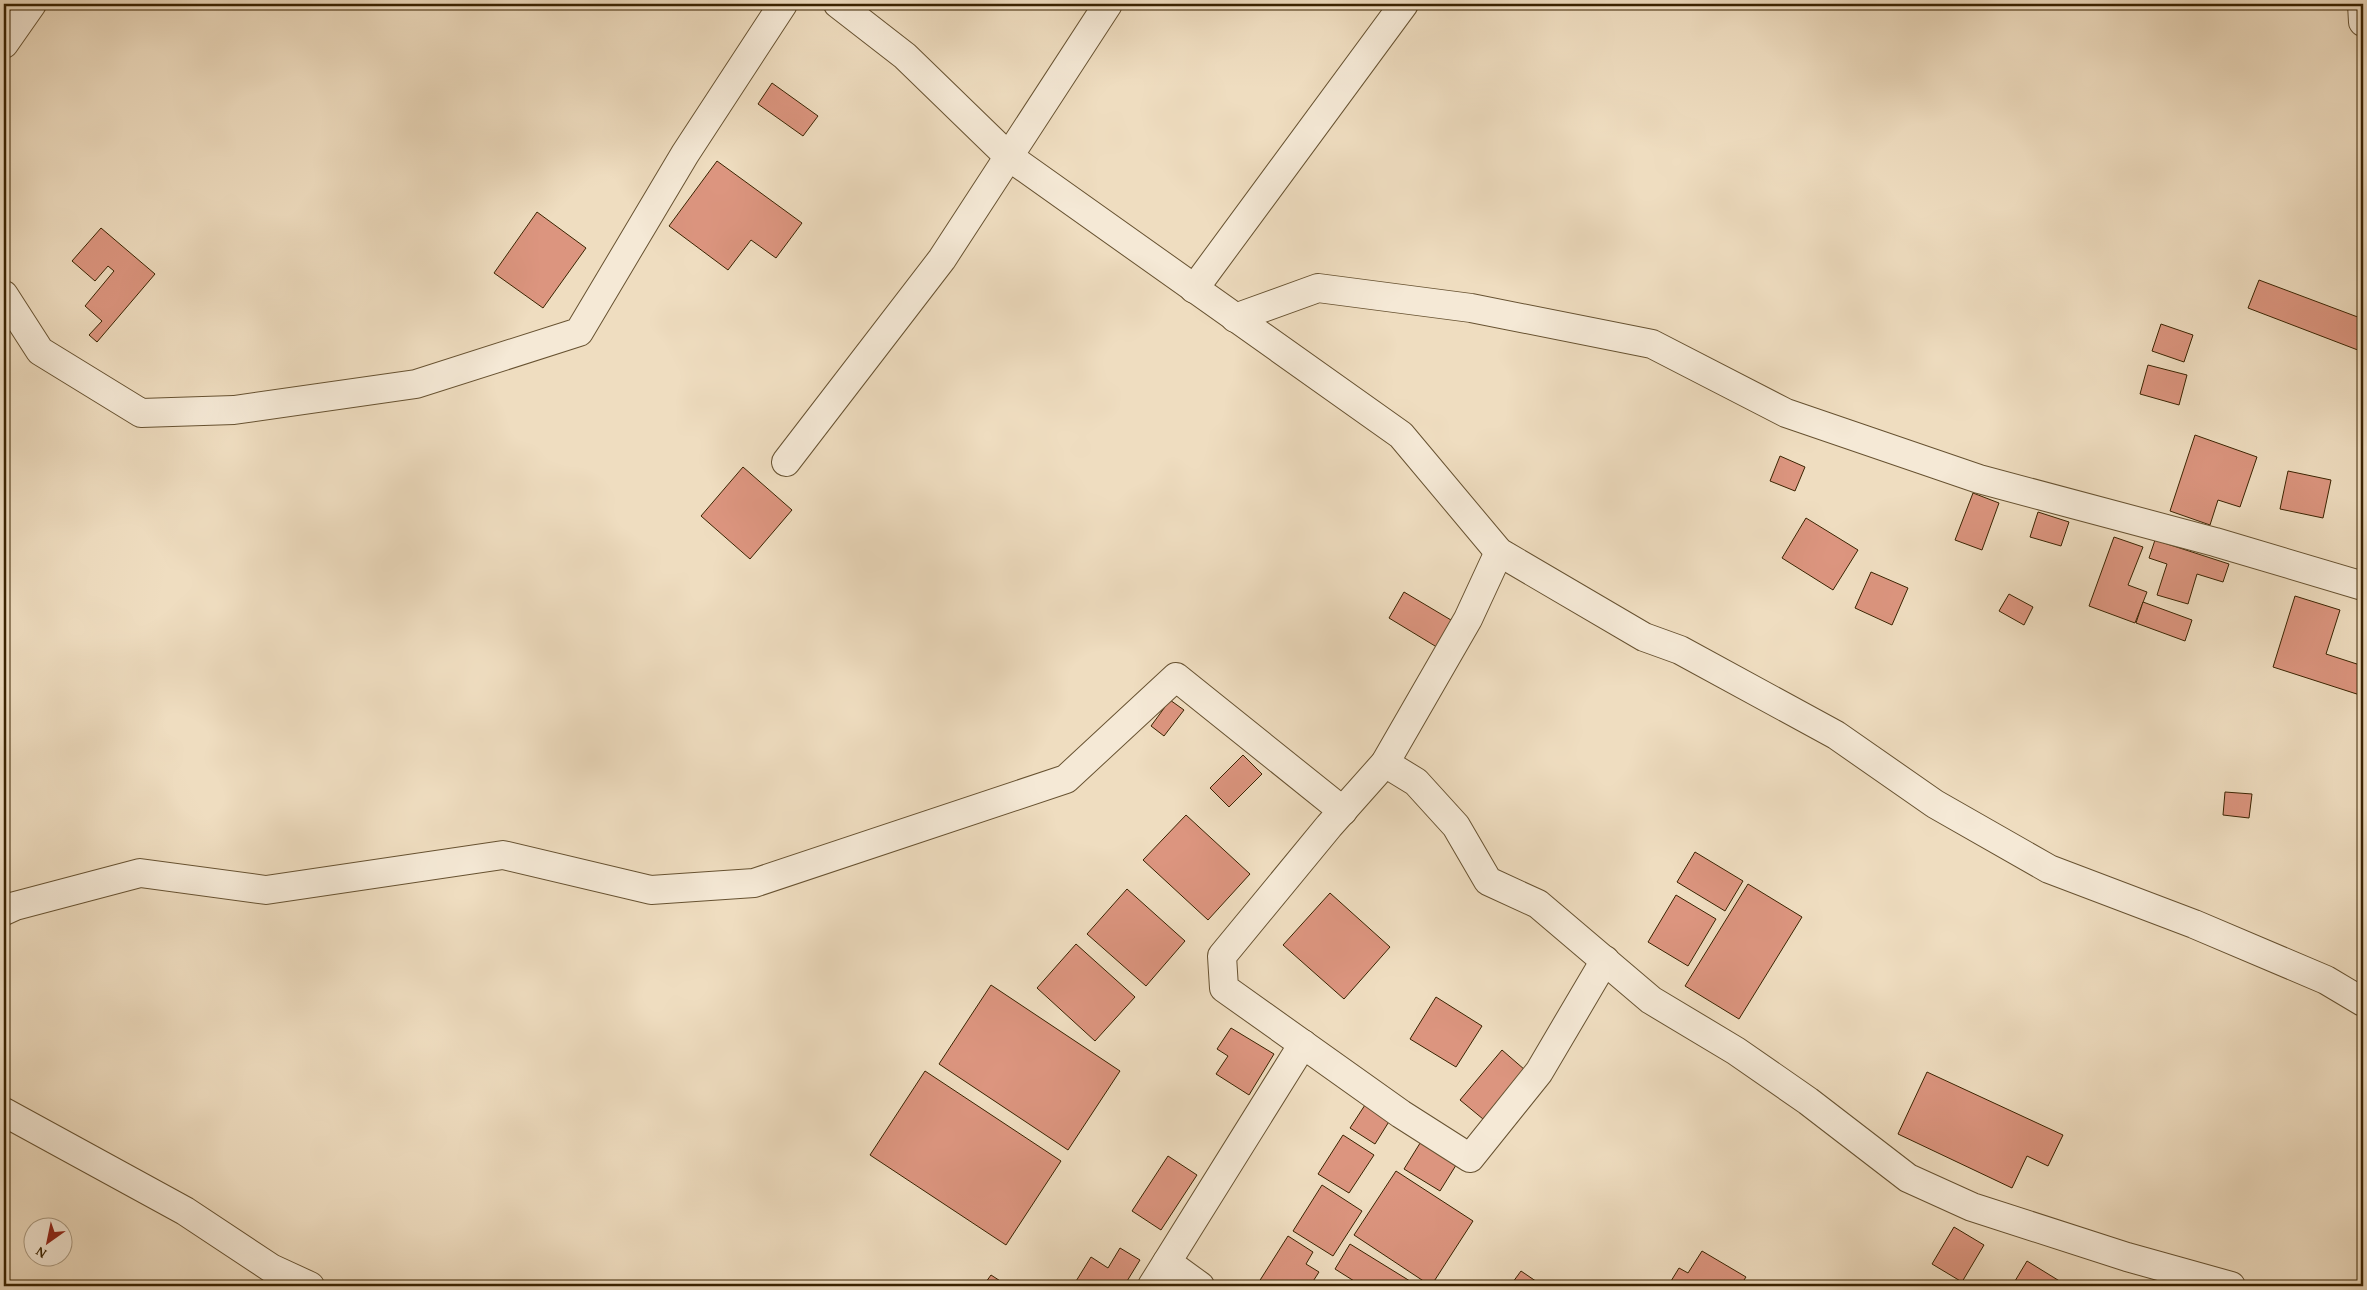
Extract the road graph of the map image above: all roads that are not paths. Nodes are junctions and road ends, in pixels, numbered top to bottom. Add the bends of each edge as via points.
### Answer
1 (32, 4) edge
2 (783, 4) edge
3 (838, 4) edge
4 (1108, 4) edge
5 (1404, 4) edge
6 (2362, 4) edge
7 (2363, 22) edge
8 (4, 44) edge
9 (1008, 156) junction
10 (1194, 289) junction
11 (4, 295) edge
12 (1235, 318) junction
13 (786, 462) dead end
14 (1499, 552) junction
15 (2363, 586) edge
16 (1385, 763) junction
17 (1342, 810) junction
18 (4, 911) edge
19 (1605, 960) junction
20 (2363, 1002) edge
21 (1303, 1044) junction
22 (4, 1112) edge
23 (1168, 1262) junction
24 (310, 1286) edge
25 (1152, 1286) edge
26 (1200, 1286) edge
27 (2231, 1286) edge

1 - 8 street
2 - 11 street via 685,154 579,332 416,384 234,410 141,412 40,352
3 - 9 street via 905,56
4 - 9 street
5 - 10 street
6 - 7 street
9 - 10 street
9 - 13 street via 942,260
10 - 12 street
12 - 14 street via 1401,435
12 - 15 street via 1318,288 1471,308 1652,344 1786,413 1970,476
14 - 16 street via 1468,619
14 - 20 street via 1644,637 1680,650 1836,735 1934,804 2049,869 2194,924 2326,980
16 - 17 street
16 - 19 street via 1416,782 1456,826 1488,881 1538,904
17 - 18 street via 1176,677 1066,780 754,883 651,890 503,855 266,890 140,873
17 - 21 street via 1222,956 1224,988
19 - 21 street via 1539,1072 1470,1158 1401,1114
19 - 27 street via 1651,1000 1736,1051 1808,1100 1908,1178 1972,1207 2127,1257
21 - 23 street
22 - 24 street via 185,1211 272,1268
23 - 25 street
23 - 26 street

